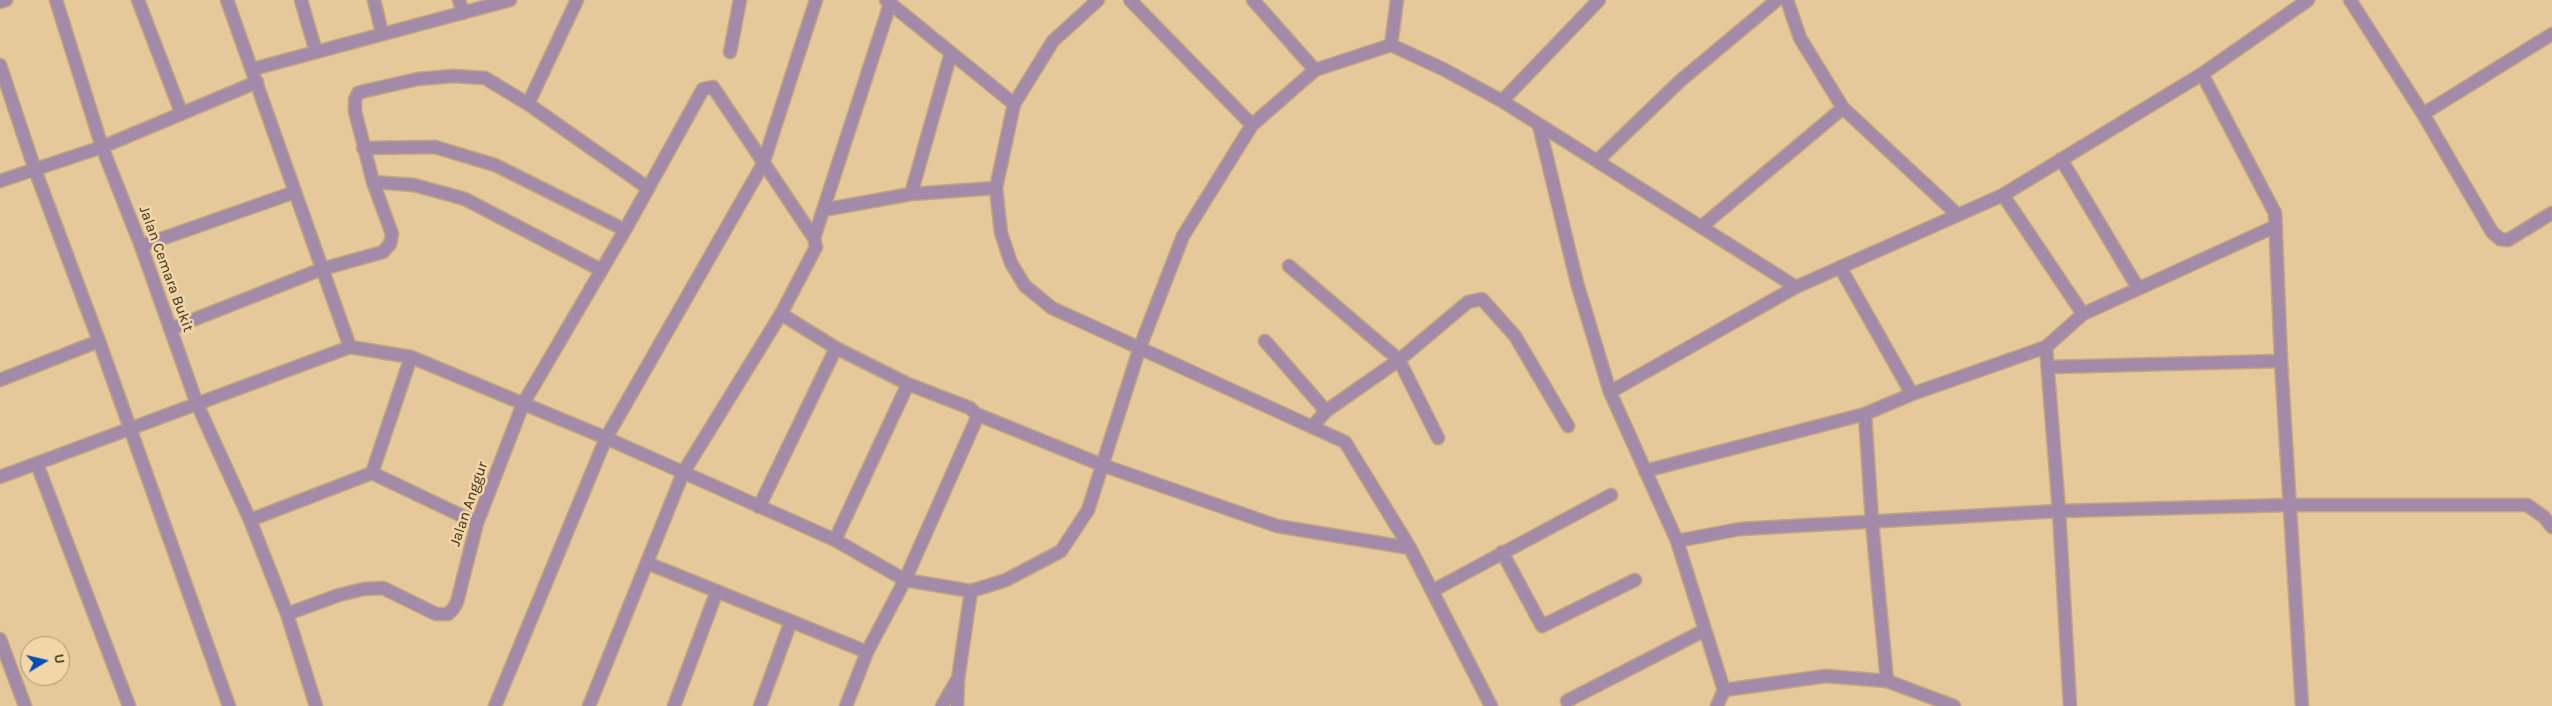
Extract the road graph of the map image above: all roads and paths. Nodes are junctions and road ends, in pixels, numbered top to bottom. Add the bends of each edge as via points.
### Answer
1 (6, 0) edge
2 (56, 0) edge
3 (138, 0) edge
4 (228, 0) edge
5 (301, 0) edge
6 (374, 0) edge
7 (459, 0) edge
8 (510, 0) edge
9 (577, 0) edge
10 (740, 0) edge
11 (816, 0) edge
12 (1098, 0) edge
13 (1130, 0) edge
14 (1253, 0) edge
15 (1397, 0) edge
16 (1599, 0) edge
17 (1777, 0) edge
18 (1786, 0) edge
19 (2308, 0) edge
20 (2350, 0) edge
21 (0, 2) edge
22 (888, 2) edge
23 (463, 13) junction
24 (382, 33) junction
25 (2552, 34) edge
26 (1391, 44) junction
27 (316, 52) junction
28 (730, 52) dead end
29 (951, 53) junction
30 (0, 65) edge
31 (253, 69) junction
32 (1315, 70) junction
33 (2202, 74) junction
34 (257, 82) junction
35 (1502, 101) junction
36 (528, 104) junction
37 (1014, 104) junction
38 (1843, 108) junction
39 (181, 112) junction
40 (2423, 114) junction
41 (1252, 125) junction
42 (1539, 125) junction
43 (102, 147) junction
44 (363, 148) junction
45 (2061, 159) junction
46 (1597, 161) junction
47 (763, 164) junction
48 (35, 170) junction
49 (0, 181) edge
50 (373, 182) junction
51 (648, 188) junction
52 (996, 188) junction
53 (295, 192) junction
54 (911, 194) junction
55 (2002, 195) junction
56 (823, 210) junction
57 (2552, 213) edge
58 (1958, 214) junction
59 (2276, 226) junction
60 (1701, 227) junction
61 (625, 230) junction
62 (814, 238) junction
63 (141, 246) junction
64 (1289, 266) dead end
65 (1840, 267) junction
66 (322, 269) junction
67 (601, 270) junction
68 (1796, 287) junction
69 (2138, 288) junction
70 (781, 314) junction
71 (2083, 314) junction
72 (170, 329) junction
73 (99, 341) junction
74 (1265, 341) dead end
75 (350, 347) junction
76 (2046, 347) junction
77 (836, 348) junction
78 (1140, 348) junction
79 (411, 357) junction
80 (1398, 360) junction
81 (2281, 362) junction
82 (2049, 367) junction
83 (1, 376) edge
84 (908, 384) junction
85 (1610, 392) junction
86 (1912, 394) junction
87 (197, 404) junction
88 (523, 404) junction
89 (1326, 411) junction
90 (976, 414) junction
91 (1865, 414) junction
92 (1568, 426) dead end
93 (1312, 427) junction
94 (131, 429) junction
95 (606, 438) junction
96 (1438, 438) dead end
97 (37, 464) junction
98 (1102, 465) junction
99 (1645, 472) junction
100 (372, 473) junction
101 (683, 473) junction
102 (0, 477) edge
103 (1611, 495) dead end
104 (2289, 506) junction
105 (759, 507) junction
106 (2059, 511) junction
107 (250, 520) junction
108 (1872, 522) junction
109 (477, 523) junction
110 (2552, 527) edge
111 (835, 540) junction
112 (1677, 541) junction
113 (1410, 548) junction
114 (1502, 552) junction
115 (647, 563) junction
116 (905, 580) junction
117 (1635, 580) dead end
118 (717, 591) junction
119 (971, 591) junction
120 (1432, 591) junction
121 (287, 614) junction
122 (791, 621) junction
123 (1705, 630) junction
124 (0, 639) edge
125 (868, 652) junction
126 (958, 678) junction
127 (1887, 682) junction
128 (1724, 690) junction
129 (1567, 701) dead end
130 (25, 706) edge
131 (129, 706) edge
132 (229, 706) edge
133 (316, 706) edge
134 (495, 706) edge
135 (589, 706) edge
136 (674, 706) edge
137 (760, 706) edge
138 (846, 706) edge
139 (942, 706) edge
140 (957, 706) edge
141 (1491, 706) edge
142 (1717, 706) edge
143 (1954, 706) edge
144 (2070, 706) edge
145 (2302, 706) edge

1 - 21 street
2 - 43 street, Jalan Cemara Bukit
3 - 39 street
4 - 31 street
5 - 27 street
6 - 24 street
7 - 23 street
8 - 23 street
9 - 36 street
10 - 28 street
11 - 47 street
12 - 37 street via 1053,40
13 - 41 street
14 - 32 street
15 - 26 street
16 - 35 street
17 - 46 street via 1680,81
18 - 38 street via 1800,38
19 - 33 street
20 - 40 street
22 - 29 street
22 - 56 street
23 - 24 street
24 - 27 street
25 - 40 street
26 - 32 street
26 - 35 street
27 - 31 street
29 - 37 street
29 - 54 street
30 - 48 street
31 - 34 street
32 - 41 street
33 - 45 street
33 - 59 street via 2275,212
34 - 39 street
34 - 53 street
35 - 42 street
36 - 44 street via 485,78 418,79 365,90 358,93 355,100
36 - 51 street
37 - 52 street
38 - 58 street
38 - 60 street
39 - 43 street
40 - 57 street via 2496,237 2508,240
41 - 78 street via 1183,236
42 - 46 street
42 - 85 street via 1576,283
43 - 48 street
43 - 63 street, Jalan Cemara Bukit
44 - 50 street
44 - 61 street via 435,147 495,165
45 - 55 street
45 - 69 street
46 - 60 street
47 - 51 street, Jalan Anggur via 715,88 708,87 703,89
47 - 62 street
47 - 95 street
48 - 49 street
48 - 73 street
50 - 66 street via 392,234 390,244 383,252
50 - 67 street via 414,185 465,200
51 - 61 street, Jalan Anggur
52 - 54 street
52 - 78 street via 1001,233 1010,263 1025,286 1052,308
53 - 63 street
53 - 66 street
54 - 56 street
55 - 58 street
55 - 71 street
56 - 62 street
58 - 65 street
59 - 69 street
59 - 81 street
60 - 68 street
61 - 67 street, Jalan Anggur
62 - 70 street via 815,252
63 - 72 street, Jalan Cemara Bukit
64 - 80 street
65 - 68 street
65 - 86 street
66 - 72 street
66 - 75 street
67 - 88 street, Jalan Anggur
68 - 85 street
69 - 71 street
70 - 77 street
70 - 101 street
71 - 76 street
72 - 87 street, Jalan Cemara Bukit
73 - 83 street
73 - 94 street
74 - 89 street
75 - 79 street
75 - 87 street
76 - 82 street
76 - 86 street
77 - 84 street
77 - 105 street
78 - 93 street
78 - 98 street
79 - 88 street
79 - 100 street
80 - 89 street
80 - 92 street via 1468,302 1482,299 1515,336
80 - 96 street
81 - 82 street
81 - 104 street
82 - 106 street
84 - 90 street via 970,408
84 - 111 street
85 - 99 street
86 - 91 street
87 - 94 street
87 - 107 street, Jalan Cemara Bukit
88 - 95 street
88 - 109 street, Jalan Anggur
89 - 93 street
90 - 98 street
90 - 116 street
91 - 99 street
91 - 108 street
93 - 113 street via 1345,442
94 - 97 street
94 - 132 street
95 - 101 street
95 - 134 street
97 - 102 street
97 - 131 street
98 - 113 street via 1277,526
98 - 119 street via 1088,510 1061,551 1006,580
99 - 112 street
100 - 107 street
100 - 109 street
101 - 105 street
101 - 115 street
103 - 114 street
104 - 106 street
104 - 110 street via 2527,505
104 - 145 street
105 - 111 street
106 - 108 street
106 - 144 street
107 - 121 street, Jalan Cemara Bukit
108 - 112 street via 1740,529
108 - 127 street
109 - 121 street, Jalan Anggur via 457,602 448,614 430,612 383,588 339,595
111 - 116 street
112 - 123 street
113 - 120 street
114 - 117 street via 1542,626
114 - 120 street
115 - 118 street
115 - 135 street
116 - 119 street
116 - 125 street
118 - 122 street
118 - 136 street
119 - 126 street
120 - 141 street
121 - 133 street, Jalan Cemara Bukit
122 - 125 street
122 - 137 street
123 - 128 street
123 - 129 street
124 - 130 street
125 - 138 street
126 - 139 street
126 - 140 street
127 - 128 street via 1826,676
127 - 143 street
128 - 142 street

